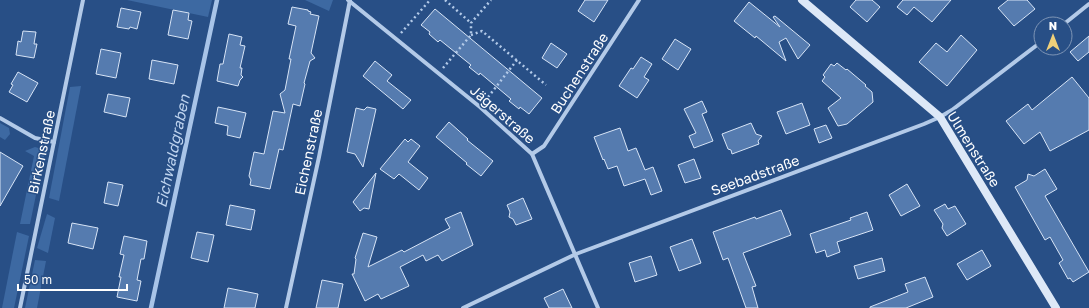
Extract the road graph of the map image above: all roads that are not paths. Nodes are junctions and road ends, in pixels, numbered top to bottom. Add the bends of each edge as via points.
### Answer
1 (83, 0) edge
2 (349, 0) edge
3 (639, 0) edge
4 (802, 0) edge
5 (1089, 4) edge
6 (1073, 17) edge
7 (1033, 48) edge
8 (940, 117) junction
9 (0, 118) edge
10 (54, 142) junction
11 (532, 154) junction
12 (576, 254) junction
13 (20, 308) edge
14 (286, 308) edge
15 (463, 308) edge
16 (598, 308) edge
17 (1056, 308) edge

1 - 10 street, Birkenstraße
2 - 11 street, Jägerstraße
2 - 14 street, Eichenstraße
3 - 11 street, Buchenstraße via 544,146
4 - 8 street, Ulmenstraße
5 - 6 street
7 - 8 street, Seebadstraße
8 - 12 street, Seebadstraße
8 - 17 street, Ulmenstraße
9 - 10 street via 35,138
10 - 13 street, Birkenstraße
11 - 12 street, Jägerstraße
12 - 15 street, Seebadstraße
12 - 16 street, Jägerstraße

